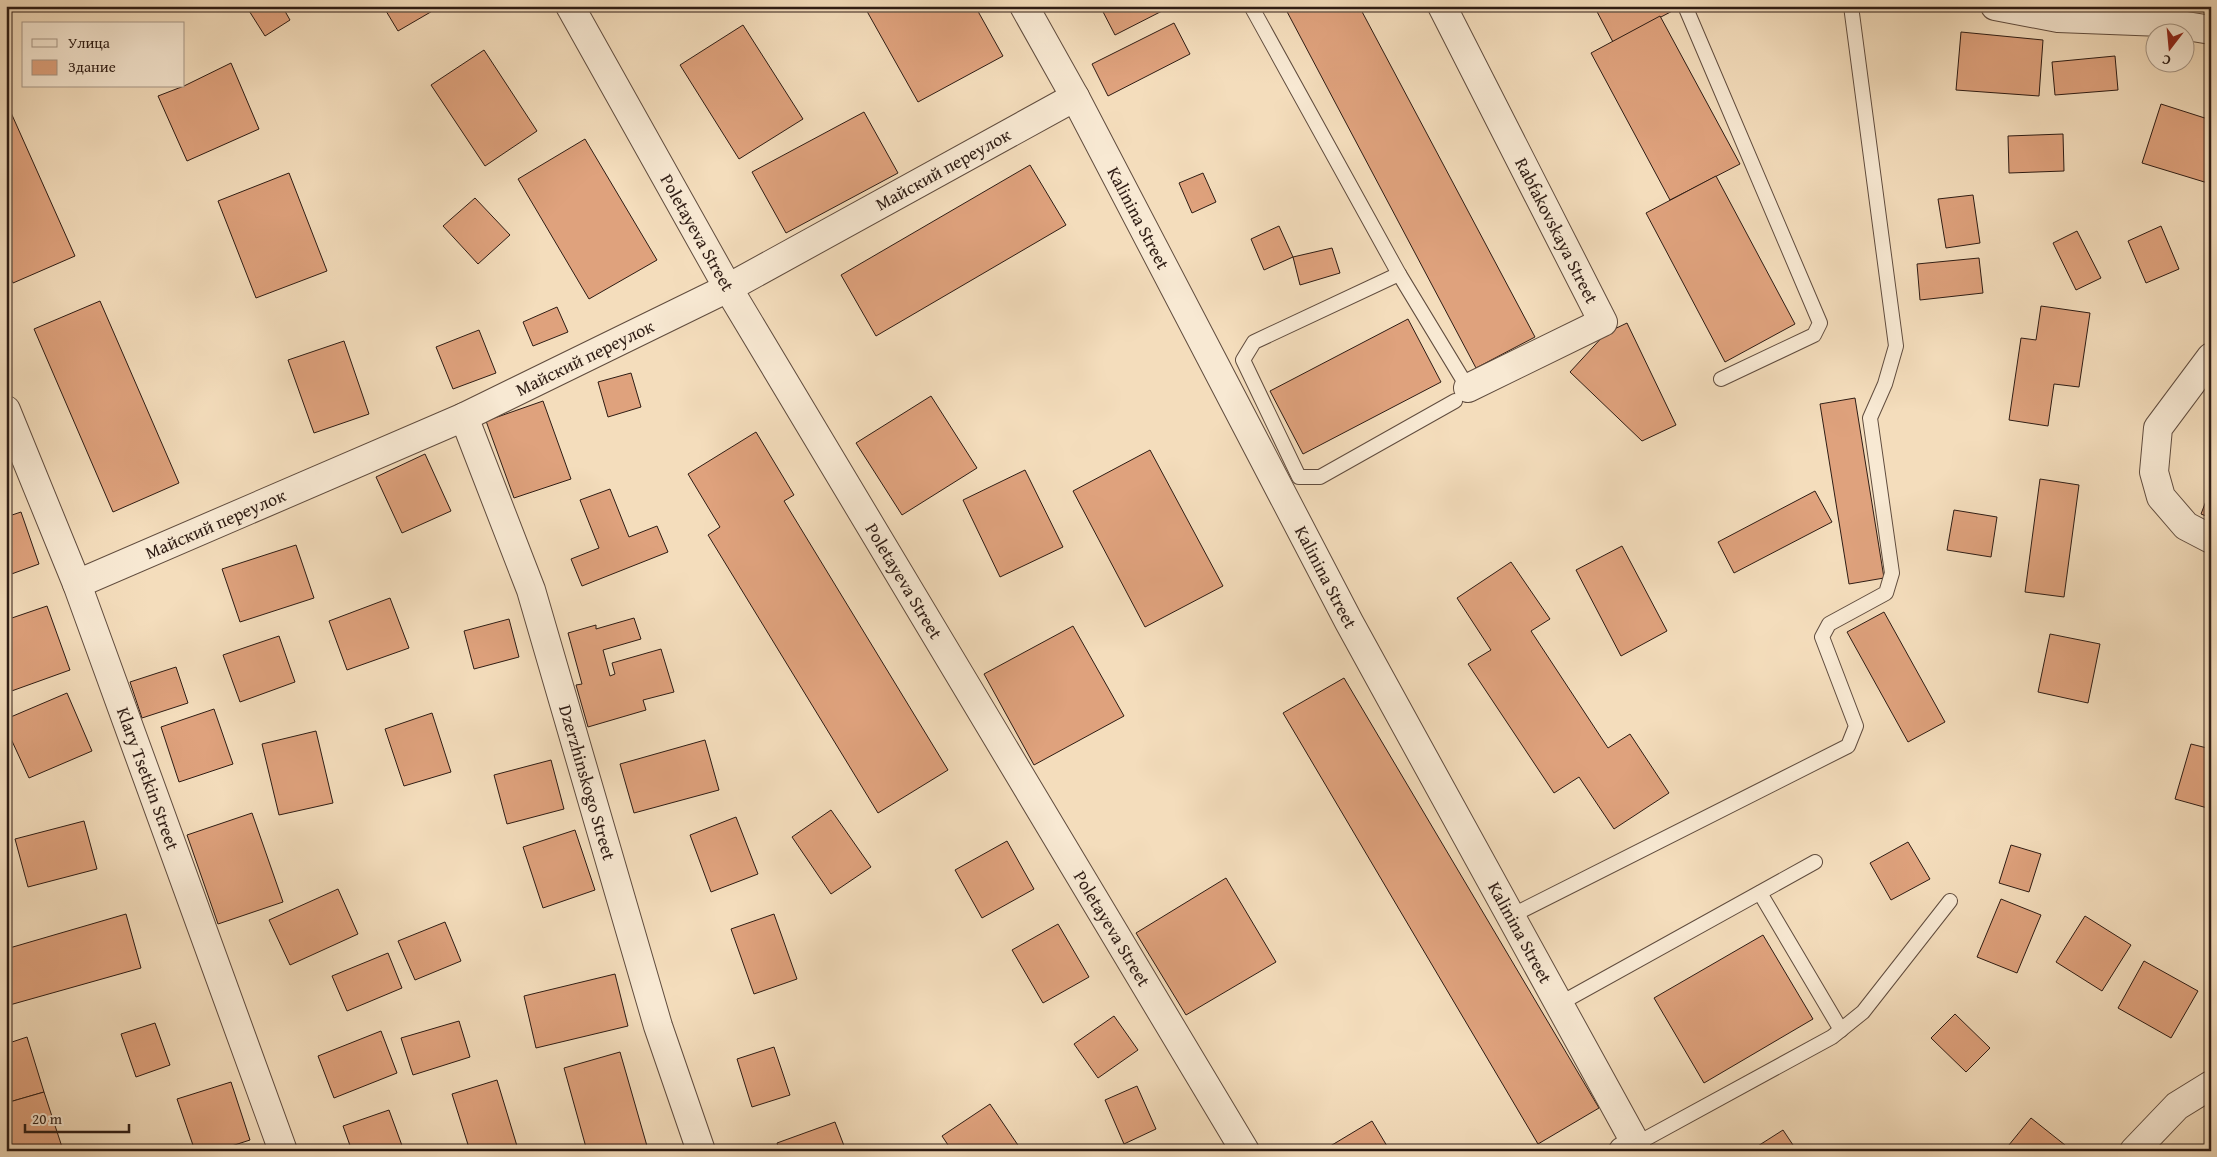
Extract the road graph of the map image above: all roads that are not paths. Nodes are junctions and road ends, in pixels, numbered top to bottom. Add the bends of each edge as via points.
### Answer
1 (570, 6) edge
2 (1024, 6) edge
3 (1251, 6) edge
4 (1442, 6) edge
5 (1685, 6) edge
6 (1851, 6) edge
7 (1995, 6) edge
8 (2211, 30) edge
9 (1075, 97) junction
10 (1400, 274) junction
11 (728, 288) junction
12 (2211, 357) edge
13 (1720, 379) dead end
14 (1462, 394) junction
15 (6, 410) edge
16 (464, 417) junction
17 (2211, 539) edge
18 (77, 584) junction
19 (1814, 862) dead end
20 (1760, 893) junction
21 (1950, 901) dead end
22 (1511, 916) junction
23 (1559, 1004) junction
24 (1841, 1030) junction
25 (2211, 1085) edge
26 (1630, 1148) edge
27 (283, 1151) edge
28 (701, 1151) edge
29 (1245, 1151) edge
30 (2134, 1151) edge

1 - 11 street, Poletayeva Street
2 - 9 street, Kalinina Street
3 - 10 lane
4 - 14 street, Rabfakovskaya Street via 1603,322
5 - 13 lane via 1820,323 1814,335
6 - 22 lane via 1896,346 1885,384 1870,418 1892,573 1886,593 1829,624 1822,637 1856,726 1848,746
7 - 8 street via 2058,18 2162,22
9 - 11 street, Майский переулок
9 - 22 street, Kalinina Street via 1348,622
10 - 14 lane
10 - 14 lane via 1254,342 1243,360 1299,477 1320,477
11 - 16 street, Майский переулок
11 - 29 street, Poletayeva Street
12 - 17 street via 2158,428 2154,472 2168,505 2186,526
15 - 18 street, Klary Tsetkin Street
16 - 18 street, Майский переулок
16 - 28 street, Dzerzhinskogo Street via 531,590 658,1026
18 - 27 street, Klary Tsetkin Street
19 - 20 lane
20 - 23 lane
20 - 24 lane
21 - 24 lane via 1862,1012
22 - 23 street, Kalinina Street
23 - 26 street, Kalinina Street
24 - 26 lane
25 - 30 street via 2177,1106

